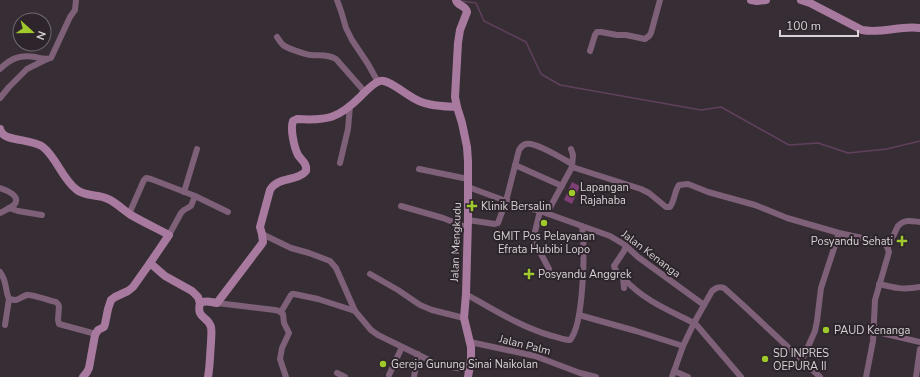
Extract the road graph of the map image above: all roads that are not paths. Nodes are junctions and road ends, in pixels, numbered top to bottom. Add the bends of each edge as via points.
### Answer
1 (76, 0) edge
2 (337, 0) edge
3 (660, 0) edge
4 (751, 0) edge
5 (766, 0) edge
6 (801, 0) edge
7 (456, 1) edge
8 (920, 28) edge
9 (277, 38) dead end
10 (590, 51) dead end
11 (47, 59) junction
12 (0, 69) edge
13 (378, 82) junction
14 (365, 92) junction
15 (0, 98) edge
16 (350, 106) junction
17 (457, 107) junction
18 (0, 129) edge
19 (197, 149) dead end
20 (571, 149) dead end
21 (340, 163) dead end
22 (516, 165) junction
23 (572, 165) junction
24 (419, 168) dead end
25 (468, 183) junction
26 (562, 186) junction
27 (0, 188) edge
28 (184, 192) junction
29 (195, 196) junction
30 (506, 201) junction
31 (401, 206) dead end
32 (9, 208) junction
33 (540, 211) junction
34 (228, 212) dead end
35 (0, 213) edge
36 (547, 213) junction
37 (129, 214) junction
38 (42, 215) dead end
39 (920, 222) edge
40 (468, 224) junction
41 (582, 226) junction
42 (839, 233) junction
43 (262, 234) junction
44 (169, 235) junction
45 (626, 246) junction
46 (888, 247) junction
47 (150, 263) junction
48 (549, 270) dead end
49 (0, 272) edge
50 (370, 274) dead end
51 (2, 278) edge
52 (622, 278) junction
53 (879, 284) junction
54 (920, 287) edge
55 (624, 288) dead end
56 (466, 294) junction
57 (9, 299) junction
58 (217, 303) junction
59 (200, 304) junction
60 (704, 305) junction
61 (355, 311) junction
62 (281, 312) junction
63 (579, 315) junction
64 (464, 318) junction
65 (694, 323) junction
66 (5, 325) dead end
67 (873, 331) junction
68 (96, 334) junction
69 (470, 342) junction
70 (920, 342) edge
71 (683, 346) junction
72 (402, 347) junction
73 (920, 349) edge
74 (418, 354) junction
75 (802, 360) junction
76 (338, 373) dead end
77 (469, 373) edge
78 (673, 374) edge
79 (389, 375) dead end
80 (580, 375) edge
81 (83, 377) edge
82 (208, 377) edge
83 (286, 377) edge
84 (345, 377) edge
85 (414, 377) edge
86 (596, 377) edge
87 (688, 377) edge
88 (741, 377) edge
89 (820, 377) edge
90 (866, 377) edge
91 (916, 377) edge

1 - 11 street via 75,10 51,58
2 - 13 street via 352,40
3 - 10 street via 648,37 644,39 596,32
4 - 5 street
6 - 8 street via 870,32
7 - 17 street, Jalan Mengkudu via 467,12 458,43 455,97
9 - 14 street via 288,48 309,55 326,55 336,59
11 - 12 street via 16,57
11 - 15 street via 27,69
13 - 14 street
13 - 17 street via 388,82 424,104
14 - 16 street
16 - 21 street via 348,129
16 - 43 street via 330,118 293,120 295,145 299,157 306,164 306,171 272,186 260,227
17 - 25 street, Jalan Mengkudu via 467,147
18 - 37 street via 2,134 8,137 44,147 77,191 108,199
19 - 28 street
20 - 23 street
22 - 23 street via 519,150 526,144 543,148
22 - 26 street
22 - 30 street
23 - 26 street
23 - 42 street via 641,189 666,207 673,203 679,185 688,184
24 - 25 street, Jalan Kenanga
25 - 30 street, Jalan Kenanga
25 - 40 street, Jalan Mengkudu
26 - 36 street
27 - 32 street via 16,198 14,205
28 - 29 street
28 - 37 street via 146,178
29 - 34 street
29 - 44 street via 191,206 184,210
30 - 33 street, Jalan Kenanga
30 - 40 street via 498,223
31 - 40 street
32 - 35 street
32 - 38 street
33 - 36 street, Jalan Kenanga
33 - 48 street via 534,240
36 - 41 street, Jalan Kenanga
37 - 44 street
39 - 46 street via 900,223
40 - 56 street, Jalan Mengkudu
41 - 45 street, Jalan Kenanga via 610,236
41 - 63 street via 584,268
42 - 46 street via 881,242
42 - 75 street via 821,288 818,321
43 - 58 street via 261,246
43 - 61 street via 291,248 330,261 336,268
44 - 47 street
45 - 52 street via 614,266
45 - 60 street, Jalan Kenanga
46 - 53 street via 888,257
47 - 59 street via 165,276 192,291
47 - 68 street via 128,291 111,300 105,324
49 - 51 street
50 - 64 street via 420,305
51 - 57 street
52 - 55 street
52 - 65 street via 656,305
53 - 54 street via 898,289
53 - 67 street via 874,306
56 - 63 street via 529,328 568,340 573,336
56 - 64 street, Jalan Mengkudu
57 - 66 street
57 - 68 street via 17,300 30,295 56,302 59,306 59,324
58 - 59 street via 204,301
58 - 62 street
59 - 82 street via 198,309 211,330
60 - 65 street
60 - 75 street via 715,288 724,288
61 - 62 street via 294,294
61 - 72 street via 371,330
62 - 83 street via 288,333 280,358
63 - 71 street
64 - 69 street, Jalan Mengkudu
65 - 71 street
65 - 88 street
67 - 70 street
67 - 90 street
68 - 81 street via 89,368
69 - 77 street, Jalan Mengkudu
69 - 80 street, Jalan Palm via 535,356
71 - 78 street
72 - 74 street
72 - 79 street
73 - 91 street
74 - 77 street via 438,364
74 - 85 street
75 - 89 street
76 - 84 street
78 - 87 street
80 - 86 street, Jalan Palm

